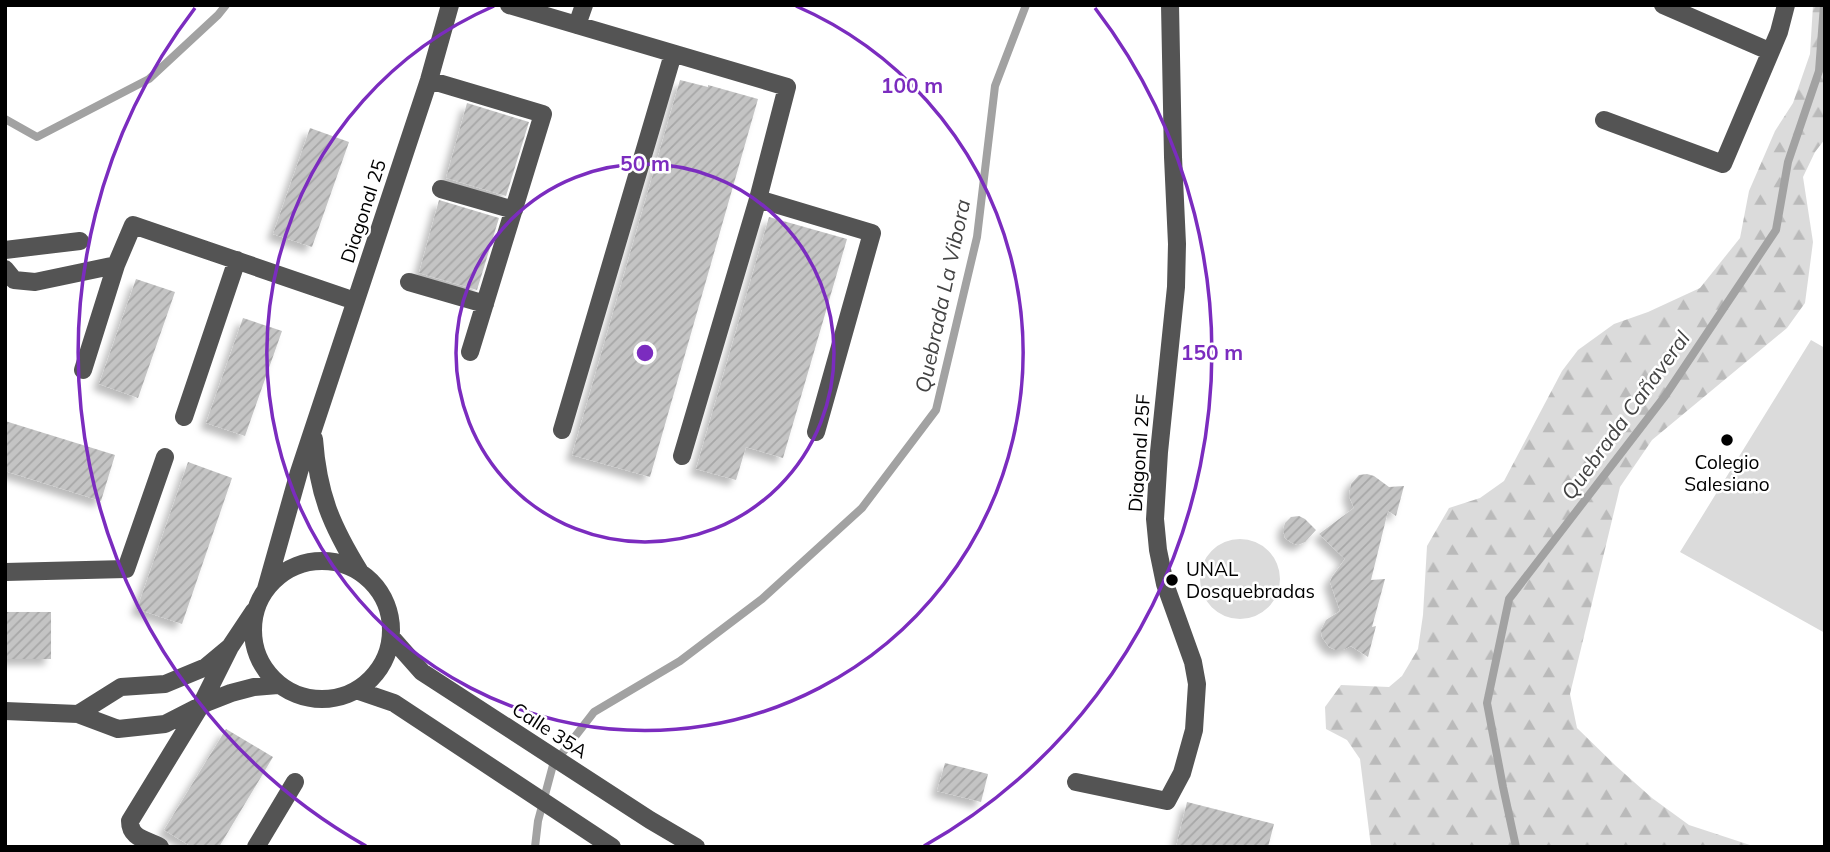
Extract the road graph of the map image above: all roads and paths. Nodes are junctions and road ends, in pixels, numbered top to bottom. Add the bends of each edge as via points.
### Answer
1 (450, 5) edge
2 (509, 5) edge
3 (584, 5) edge
4 (1170, 5) edge
5 (1663, 5) edge
6 (1786, 5) edge
7 (577, 25) junction
8 (1769, 51) junction
9 (673, 54) junction
10 (429, 80) junction
11 (1604, 120) dead end
12 (441, 188) dead end
13 (758, 199) junction
14 (514, 210) junction
15 (80, 241) dead end
16 (5, 250) edge
17 (237, 260) junction
18 (116, 265) junction
19 (5, 269) edge
20 (409, 282) dead end
21 (355, 301) junction
22 (485, 304) junction
23 (470, 352) dead end
24 (83, 370) dead end
25 (184, 417) dead end
26 (313, 429) junction
27 (562, 430) dead end
28 (816, 432) dead end
29 (682, 456) dead end
30 (165, 457) dead end
31 (5, 572) edge
32 (360, 572) junction
33 (266, 589) junction
34 (257, 607) junction
35 (390, 637) junction
36 (230, 647) junction
37 (278, 685) junction
38 (356, 690) junction
39 (201, 705) junction
40 (5, 711) edge
41 (78, 714) junction
42 (295, 782) dead end
43 (1076, 782) dead end
44 (160, 847) edge
45 (256, 847) edge
46 (612, 847) edge
47 (696, 847) edge

1 - 10 street, Diagonal 25
2 - 7 street
3 - 7 street
4 - 43 street, Diagonal 25F via 1176,287 1155,519 1165,584 1193,662 1197,684 1194,730 1182,773 1167,801
5 - 8 street
6 - 8 street
7 - 9 street
8 - 11 street via 1723,164
9 - 13 street via 787,88
9 - 27 street
10 - 14 street via 543,114
10 - 21 street, Diagonal 25
12 - 14 street
13 - 28 street via 872,233
13 - 29 street
14 - 22 street
15 - 16 street
17 - 18 street via 133,225
17 - 21 street
17 - 25 street
18 - 19 street via 35,282 14,280
18 - 24 street
20 - 22 street
21 - 26 street, Diagonal 25
22 - 23 street
26 - 32 street, Diagonal 25 via 325,505
26 - 33 street, Diagonal 25
30 - 31 street via 126,569
32 - 33 street via 321,561 290,569
32 - 35 street via 385,601
33 - 34 street
34 - 36 street
34 - 37 street via 252,628 255,649
35 - 38 street via 385,658 373,677
35 - 47 street, Calle 35A via 422,672
36 - 39 street
36 - 41 street via 206,667 165,684 121,687
37 - 38 street via 316,699 337,698
37 - 39 street via 254,687
38 - 46 street via 394,704
39 - 41 street via 165,724 118,729
39 - 44 street via 130,821 134,835
40 - 41 street
42 - 45 street

